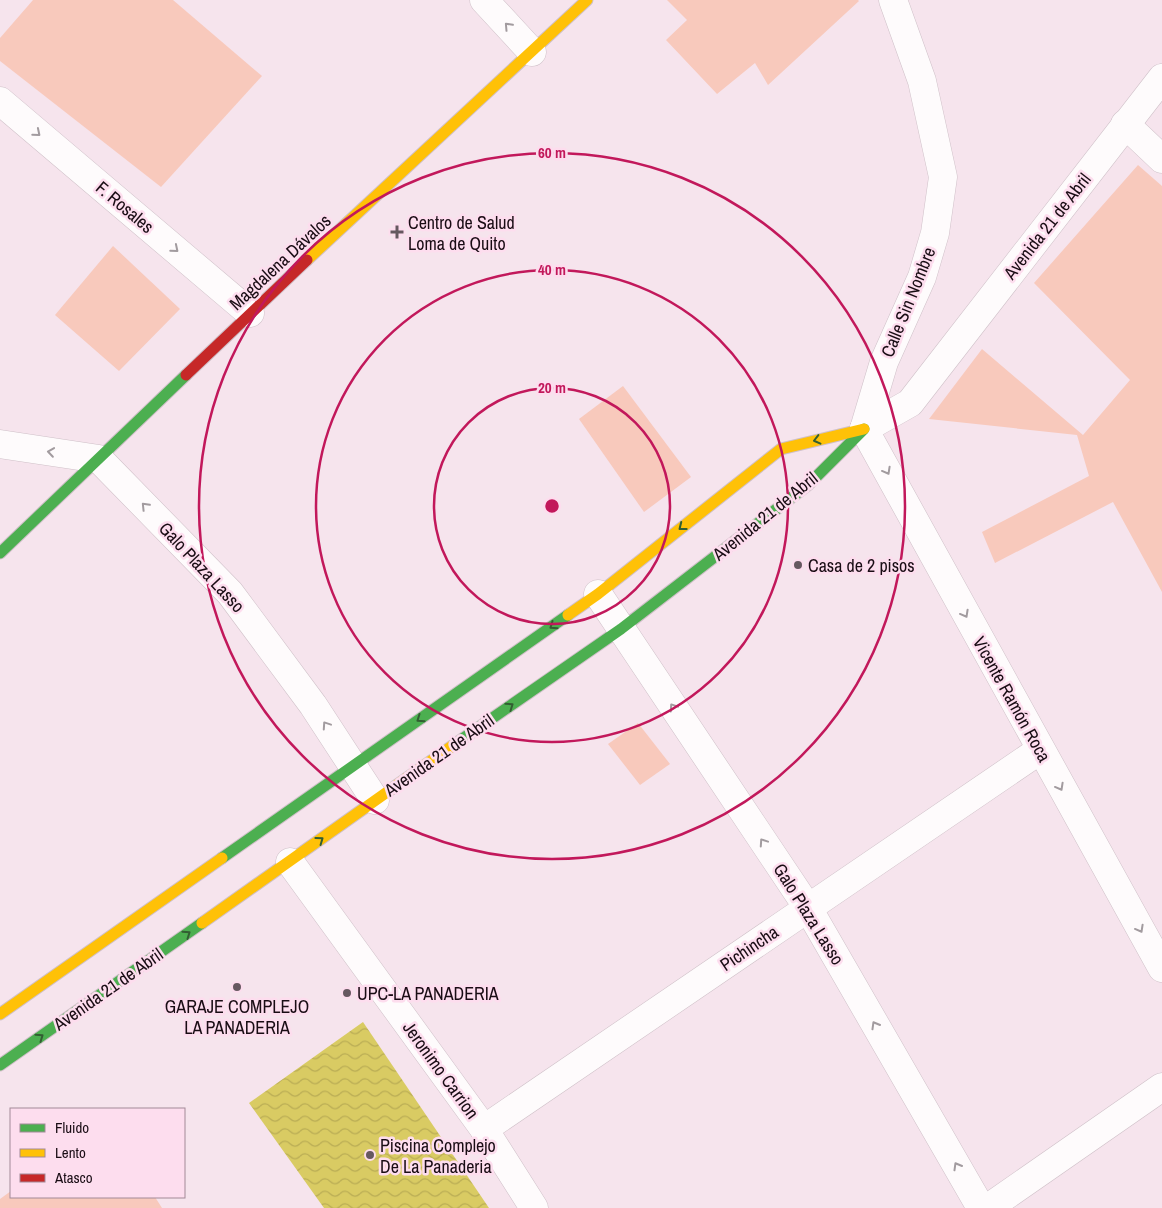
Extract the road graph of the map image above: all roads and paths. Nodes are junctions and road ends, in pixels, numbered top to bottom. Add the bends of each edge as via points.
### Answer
1 (484, 0) edge
2 (586, 0) edge
3 (893, 0) edge
4 (532, 52) junction
5 (1162, 78) edge
6 (0, 101) edge
7 (1125, 124) junction
8 (1162, 159) edge
9 (250, 313) junction
10 (864, 429) junction
11 (0, 444) edge
12 (99, 459) junction
13 (0, 552) edge
14 (598, 594) junction
15 (621, 629) junction
16 (1040, 750) junction
17 (353, 765) junction
18 (375, 800) junction
19 (290, 862) junction
20 (808, 908) junction
21 (1162, 968) edge
22 (0, 1014) edge
23 (0, 1065) edge
24 (1162, 1087) edge
25 (484, 1129) junction
26 (534, 1208) edge
27 (981, 1208) edge
28 (988, 1208) edge

4 -> 1 street
2 - 4 main road, Magdalena Dávalos
3 - 10 street, Calle Sin Nombre via 922,82 942,177 933,242 922,277 884,362
4 - 9 main road, Magdalena Dávalos
5 - 7 street, Avenida 21 de Abril
6 -> 9 street, F. Rosales
7 - 8 street
7 - 10 street, Avenida 21 de Abril via 910,403
9 - 12 main road, Magdalena Dávalos
10 -> 14 main road, Avenida 21 de Abril via 781,449
10 - 15 main road, Avenida 21 de Abril via 810,484
10 -> 16 street, Vicente Ramón Roca
12 -> 11 street
12 - 13 main road, Magdalena Dávalos
17 -> 12 street, Galo Plaza Lasso via 230,593
14 - 15 street, Galo Plaza Lasso
14 -> 17 main road, Avenida 21 de Abril
18 -> 15 main road, Avenida 21 de Abril
20 -> 15 street, Galo Plaza Lasso
16 - 20 street, Pichincha
16 -> 21 street, Vicente Ramón Roca
17 - 18 street, Galo Plaza Lasso
17 - 22 main road, Avenida 21 de Abril
19 -> 18 main road, Avenida 21 de Abril
23 -> 19 main road, Avenida 21 de Abril
19 - 25 street, Jeronimo Carrion
20 - 25 street, Pichincha
27 -> 20 street, Galo Plaza Lasso
24 - 28 street
25 - 26 street, Jeronimo Carrion

